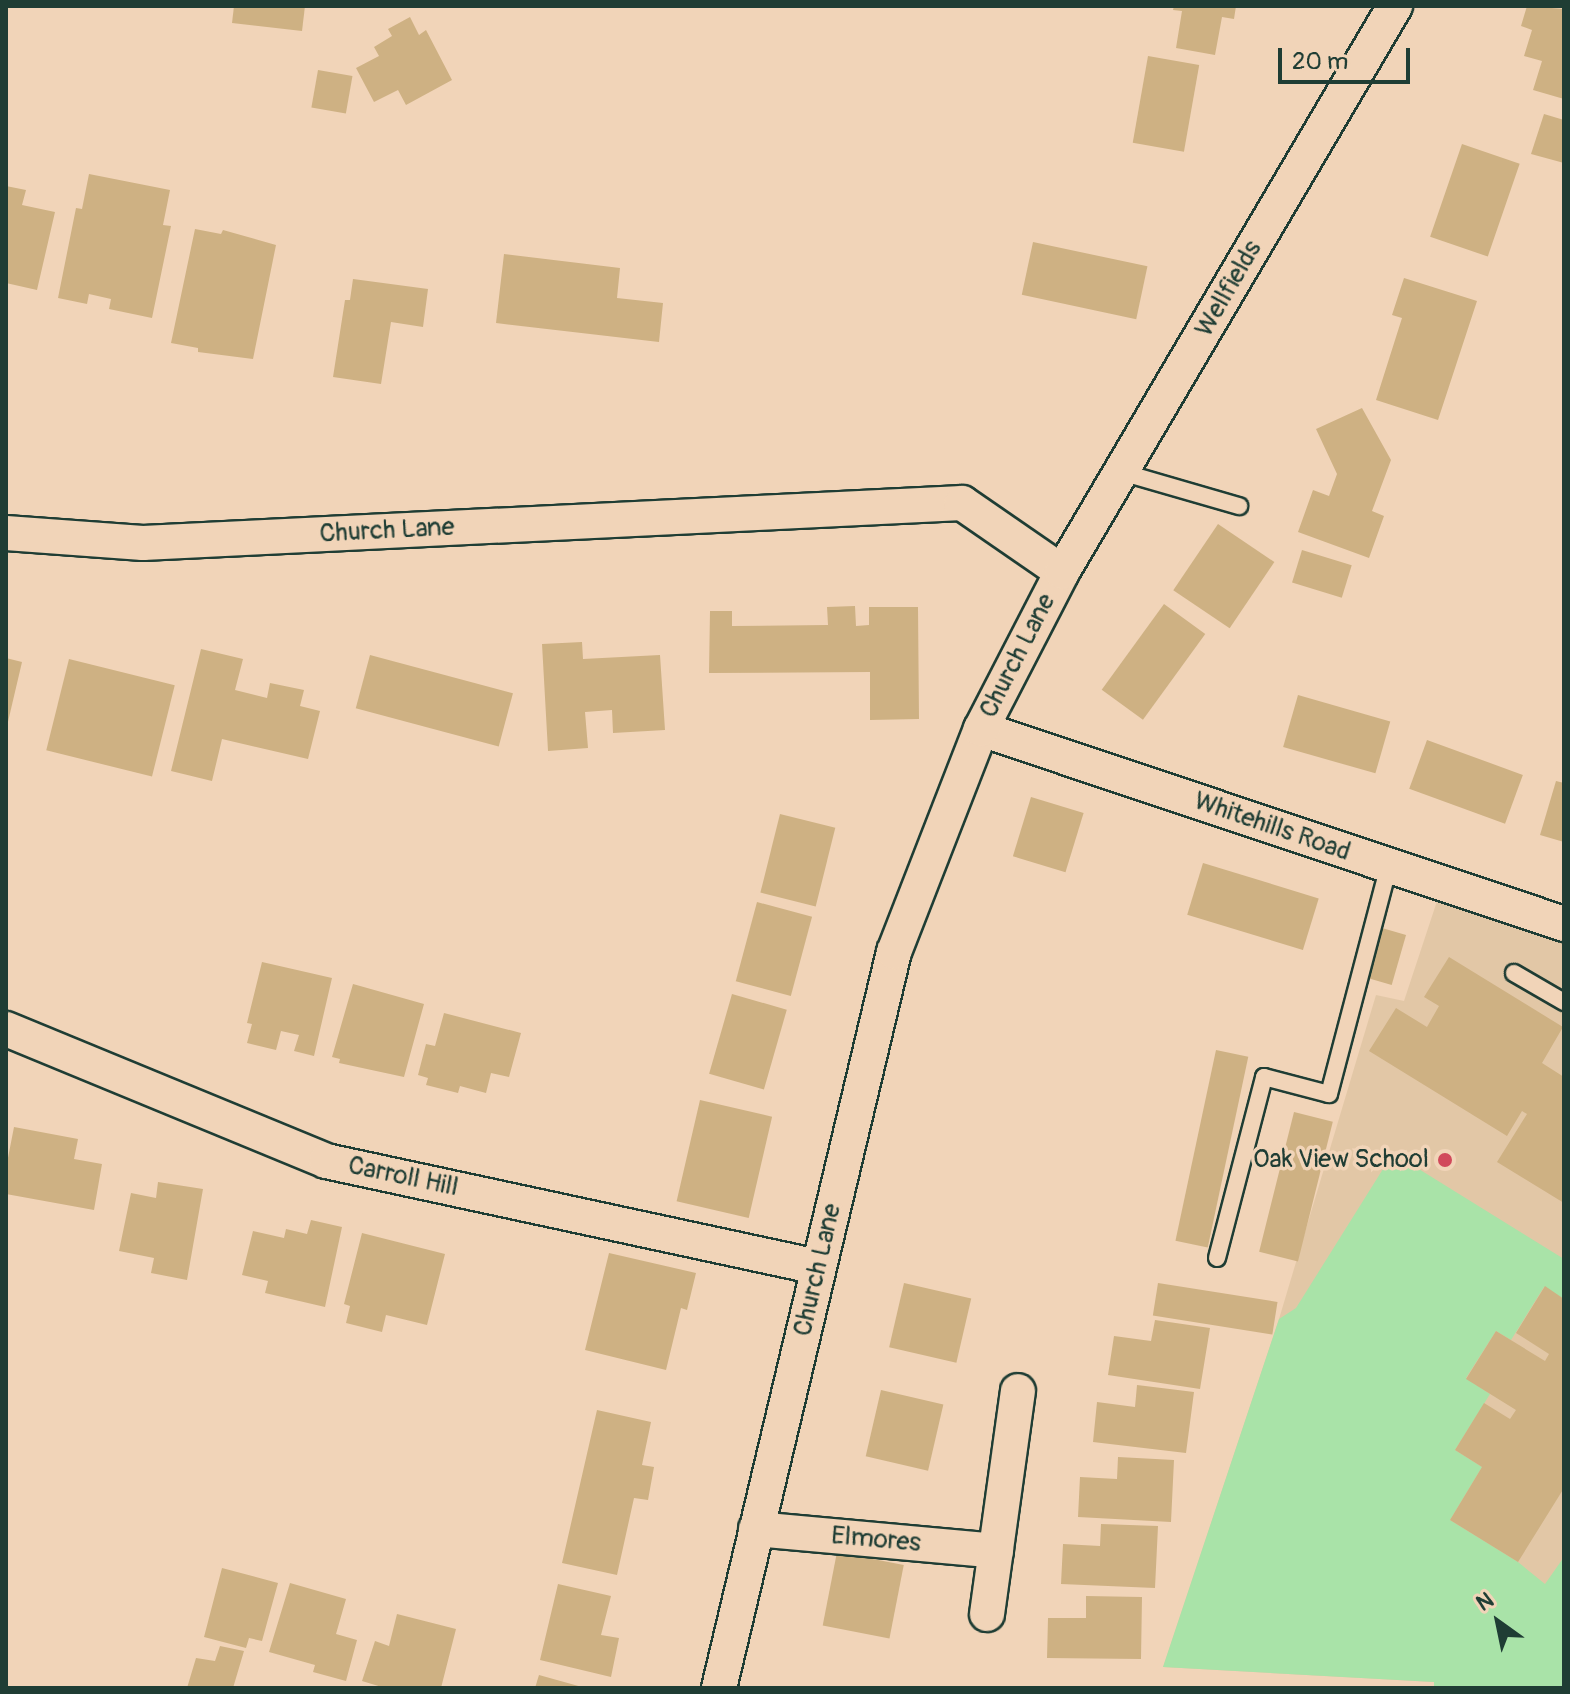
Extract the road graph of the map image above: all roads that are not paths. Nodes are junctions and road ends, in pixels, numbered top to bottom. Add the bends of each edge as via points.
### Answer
1 (1395, 6) edge
2 (1121, 472) junction
3 (1239, 506) dead end
4 (6, 533) edge
5 (1062, 572) junction
6 (981, 729) junction
7 (1389, 866) junction
8 (1564, 924) edge
9 (1514, 973) dead end
10 (1564, 1002) edge
11 (6, 1029) edge
12 (1217, 1258) dead end
13 (818, 1267) junction
14 (1018, 1391) dead end
15 (756, 1529) junction
16 (996, 1551) junction
17 (987, 1614) dead end
18 (719, 1688) edge

1 - 2 street, Wellfields
2 - 3 lane
2 - 5 street, Wellfields
4 - 5 street, Church Lane via 143,543 962,503
5 - 6 street, Church Lane
6 - 7 street, Whitehills Road
6 - 13 street, Church Lane via 894,952
7 - 8 street, Whitehills Road
7 - 12 lane via 1329,1094 1264,1077
9 - 10 lane
11 - 13 street, Carroll Hill via 326,1161
13 - 15 street, Church Lane
14 - 16 street
15 - 16 street, Elmores
15 - 18 street, Church Lane
16 - 17 street

